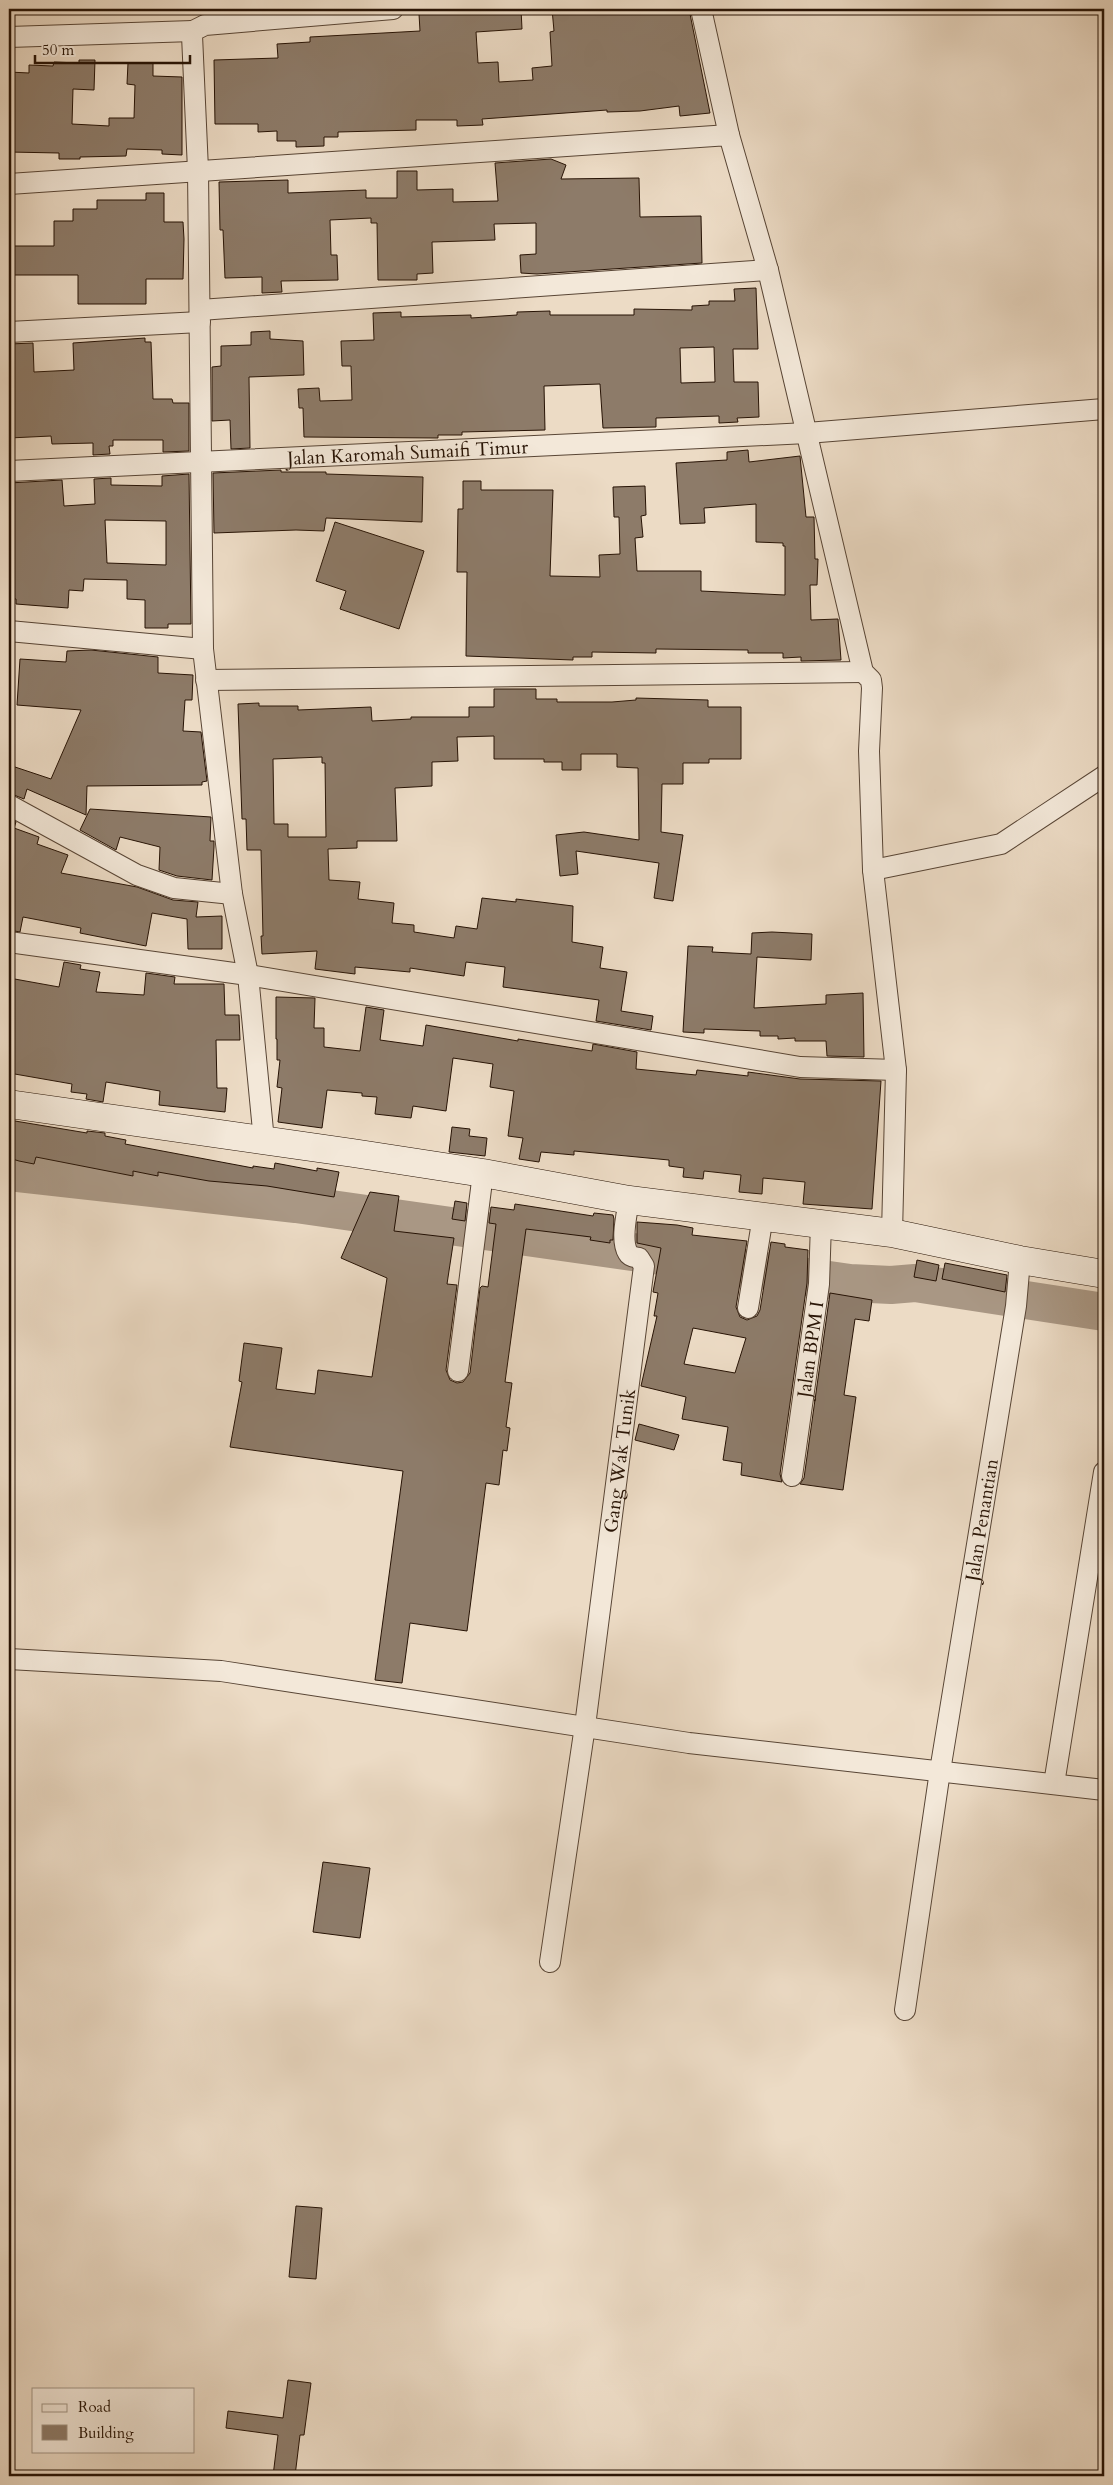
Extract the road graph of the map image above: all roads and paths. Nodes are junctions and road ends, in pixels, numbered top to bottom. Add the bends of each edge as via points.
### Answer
1 (393, 9) edge
2 (701, 9) edge
3 (193, 31) junction
4 (9, 37) edge
5 (729, 135) junction
6 (198, 170) junction
7 (9, 184) edge
8 (768, 270) junction
9 (200, 316) junction
10 (9, 332) edge
11 (1104, 408) edge
12 (807, 433) junction
13 (202, 462) junction
14 (9, 471) edge
15 (9, 631) edge
16 (203, 649) junction
17 (863, 672) junction
18 (206, 680) junction
19 (1104, 776) edge
20 (9, 805) edge
21 (873, 870) junction
22 (232, 894) junction
23 (9, 942) edge
24 (248, 974) junction
25 (896, 1070) junction
26 (9, 1104) edge
27 (264, 1141) junction
28 (483, 1173) junction
29 (628, 1200) junction
30 (763, 1216) junction
31 (821, 1223) junction
32 (892, 1233) junction
33 (1020, 1260) junction
34 (1104, 1274) edge
35 (748, 1308) dead end
36 (458, 1370) dead end
37 (1104, 1472) edge
38 (792, 1476) dead end
39 (9, 1659) edge
40 (583, 1734) junction
41 (939, 1780) junction
42 (1054, 1784) junction
43 (1104, 1790) edge
44 (550, 1962) dead end
45 (905, 2010) dead end

1 - 3 street via 205,25
2 - 5 street
3 - 4 street
3 - 6 street
5 - 6 street
5 - 8 street
6 - 7 street
6 - 9 street
8 - 9 street
8 - 12 street
9 - 10 street
9 - 13 street
11 - 12 street, Jalan Karomah Sumaifi Timur
12 - 13 street, Jalan Karomah Sumaifi Timur
12 - 17 street
13 - 14 street, Jalan Karomah Sumaifi Timur
13 - 16 street
15 - 16 street
16 - 18 street
17 - 18 street
17 - 21 street via 872,688 869,751
18 - 22 street
19 - 21 street via 1001,844
20 - 22 street via 137,875 174,888
21 - 25 street
22 - 24 street
23 - 24 street
24 - 25 street via 800,1067
24 - 27 street
25 - 32 street
26 - 27 street
27 - 28 street
28 - 29 street
28 - 36 street
29 - 30 street
29 - 40 street, Gang Wak Tunik via 626,1246 631,1256 639,1258 644,1266
30 - 31 street
30 - 35 street
31 - 32 street
31 - 38 street, Jalan BPM I via 820,1276
32 - 33 street
33 - 34 street
33 - 41 street, Jalan Penantian via 1017,1299
37 - 42 street
39 - 40 street via 221,1671
40 - 41 street via 689,1743
40 - 44 street
41 - 42 street
41 - 45 street, Jalan Penantian
42 - 43 street

